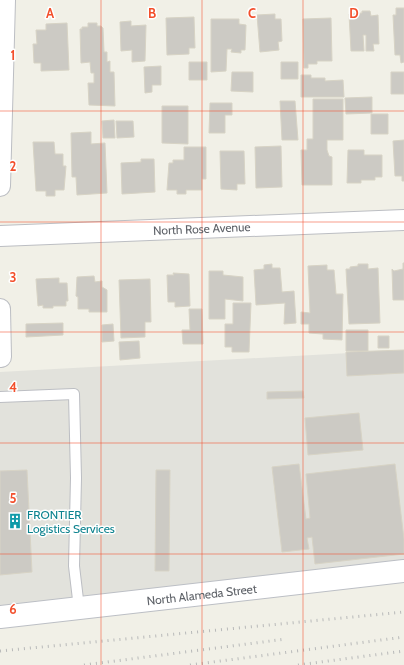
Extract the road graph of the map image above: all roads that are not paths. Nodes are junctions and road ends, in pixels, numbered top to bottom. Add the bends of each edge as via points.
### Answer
1 (5, 0) edge
2 (0, 186) edge
3 (404, 220) edge
4 (0, 236) edge
5 (0, 309) edge
6 (1, 357) edge
7 (0, 397) edge
8 (404, 571) edge
9 (79, 608) junction
10 (0, 617) edge

1 - 2 street
3 - 4 street, North Rose Avenue
5 - 6 street
7 - 9 lane via 74,394 74,566
8 - 9 street, North Alameda Street
9 - 10 street, North Alameda Street

